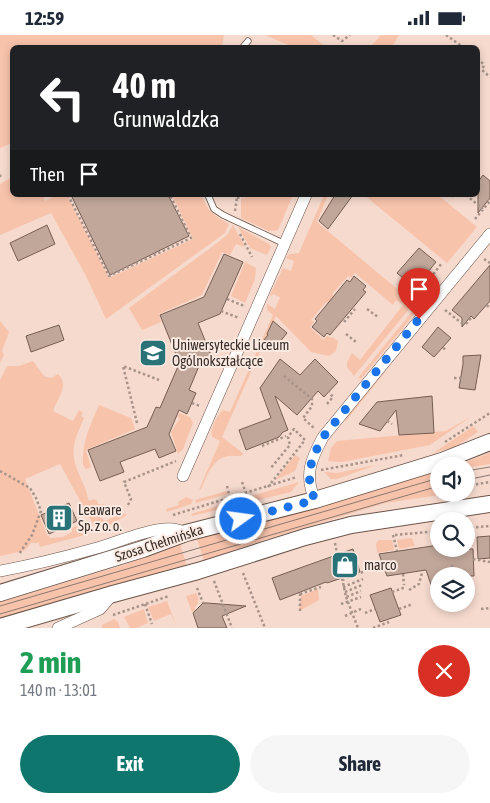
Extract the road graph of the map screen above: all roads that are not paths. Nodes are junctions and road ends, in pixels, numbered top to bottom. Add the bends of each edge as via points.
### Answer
1 (248, 41) dead end
2 (245, 45) edge
3 (209, 197) edge
4 (305, 197) edge
5 (490, 234) edge
6 (284, 244) junction
7 (490, 442) edge
8 (183, 476) dead end
9 (315, 500) junction
10 (488, 504) edge
11 (186, 533) junction
12 (0, 571) edge
13 (0, 593) edge
14 (113, 594) junction
15 (0, 627) edge
16 (58, 628) edge

1 - 2 lane
3 - 6 lane via 214,209 222,215
4 - 6 street
5 - 9 street via 334,423 316,451 309,473
6 - 8 street
7 - 9 main road, Szosa Chełmińska via 442,461
9 - 11 main road, Szosa Chełmińska
10 - 14 main road via 351,525
11 - 12 street via 170,528 154,530 97,548
11 - 13 main road, Szosa Chełmińska
14 - 15 main road
14 - 16 street via 100,609

